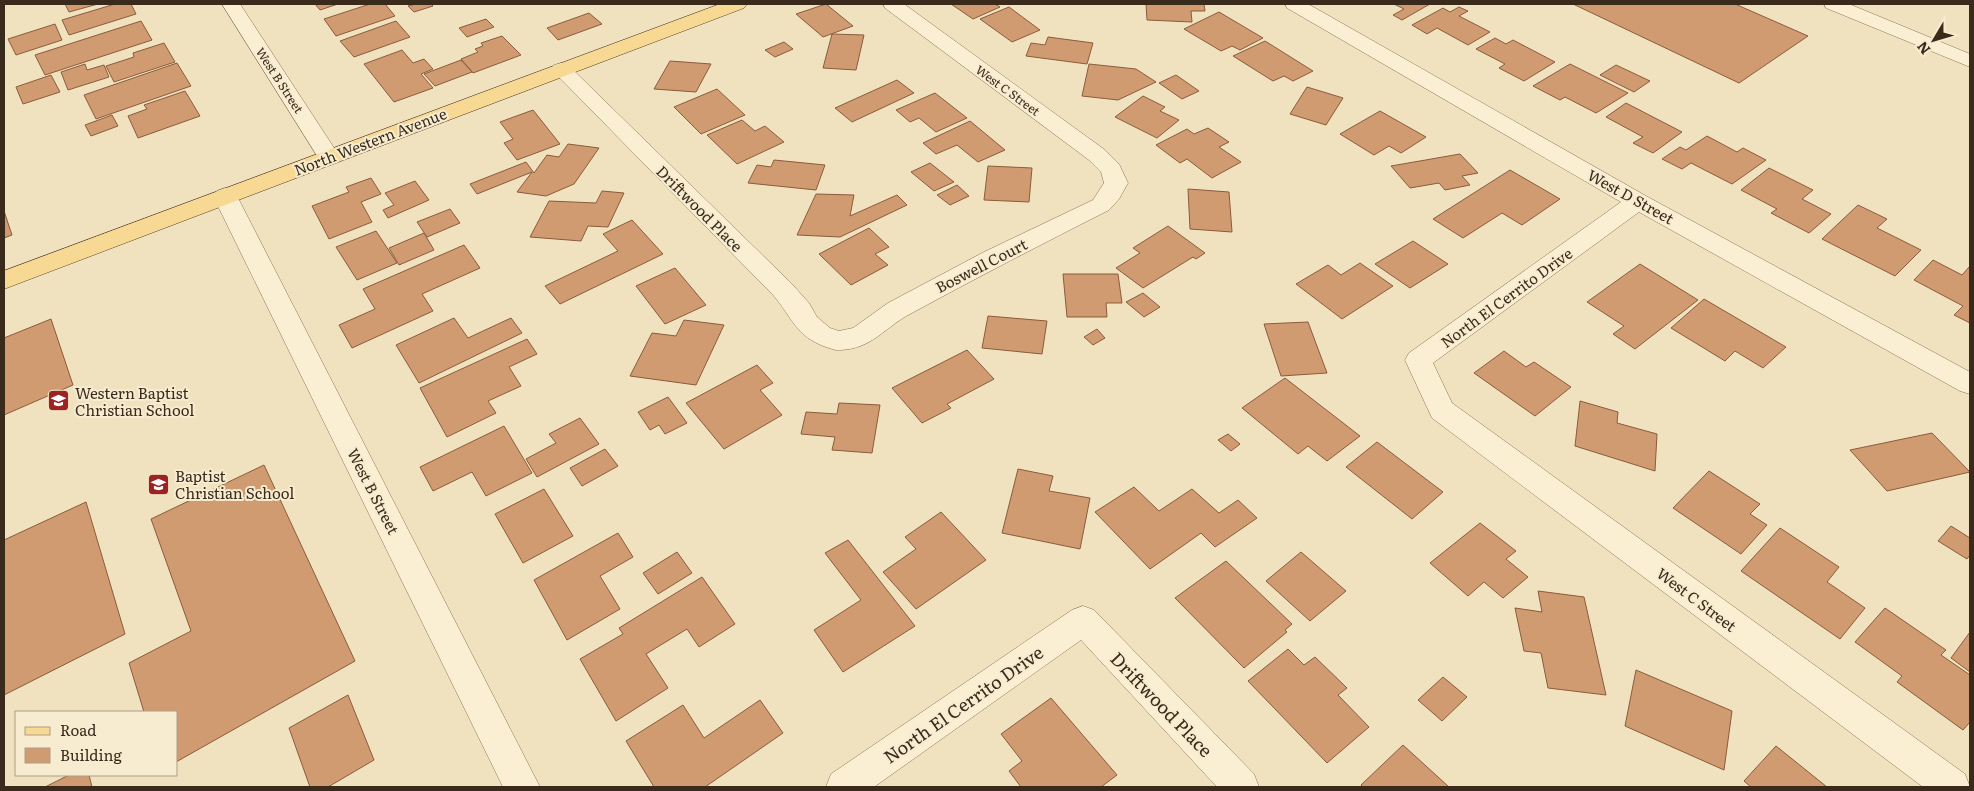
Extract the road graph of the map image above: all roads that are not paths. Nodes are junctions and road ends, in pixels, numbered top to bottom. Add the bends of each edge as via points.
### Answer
1 (231, 4) edge
2 (737, 4) edge
3 (892, 4) edge
4 (1294, 4) edge
5 (1833, 4) edge
6 (1970, 61) edge
7 (561, 69) junction
8 (328, 157) junction
9 (1116, 183) joint
10 (225, 196) junction
11 (1638, 201) junction
12 (4, 280) edge
13 (839, 341) joint
14 (1970, 384) edge
15 (1442, 410) joint
16 (1083, 620) joint
17 (522, 787) edge
18 (844, 787) edge
19 (1242, 787) edge
20 (1952, 787) edge

1 - 8 street, West B Street
2 - 7 main road, North Western Avenue
3 - 9 street, West C Street via 1097,155 1111,169
4 - 11 street, West D Street
5 - 6 street
7 - 8 main road, North Western Avenue
7 - 13 street, Driftwood Place via 782,290 800,309 806,323 821,335
8 - 10 main road, North Western Avenue
9 - 13 street, Boswell Court via 1101,205 897,309 861,336
10 - 12 main road, North Western Avenue
10 - 17 street, West B Street
11 - 14 street, West D Street
11 - 15 street, North El Cerrito Drive via 1418,360
15 - 20 street, West C Street
16 - 18 street, North El Cerrito Drive
16 - 19 street, Driftwood Place

